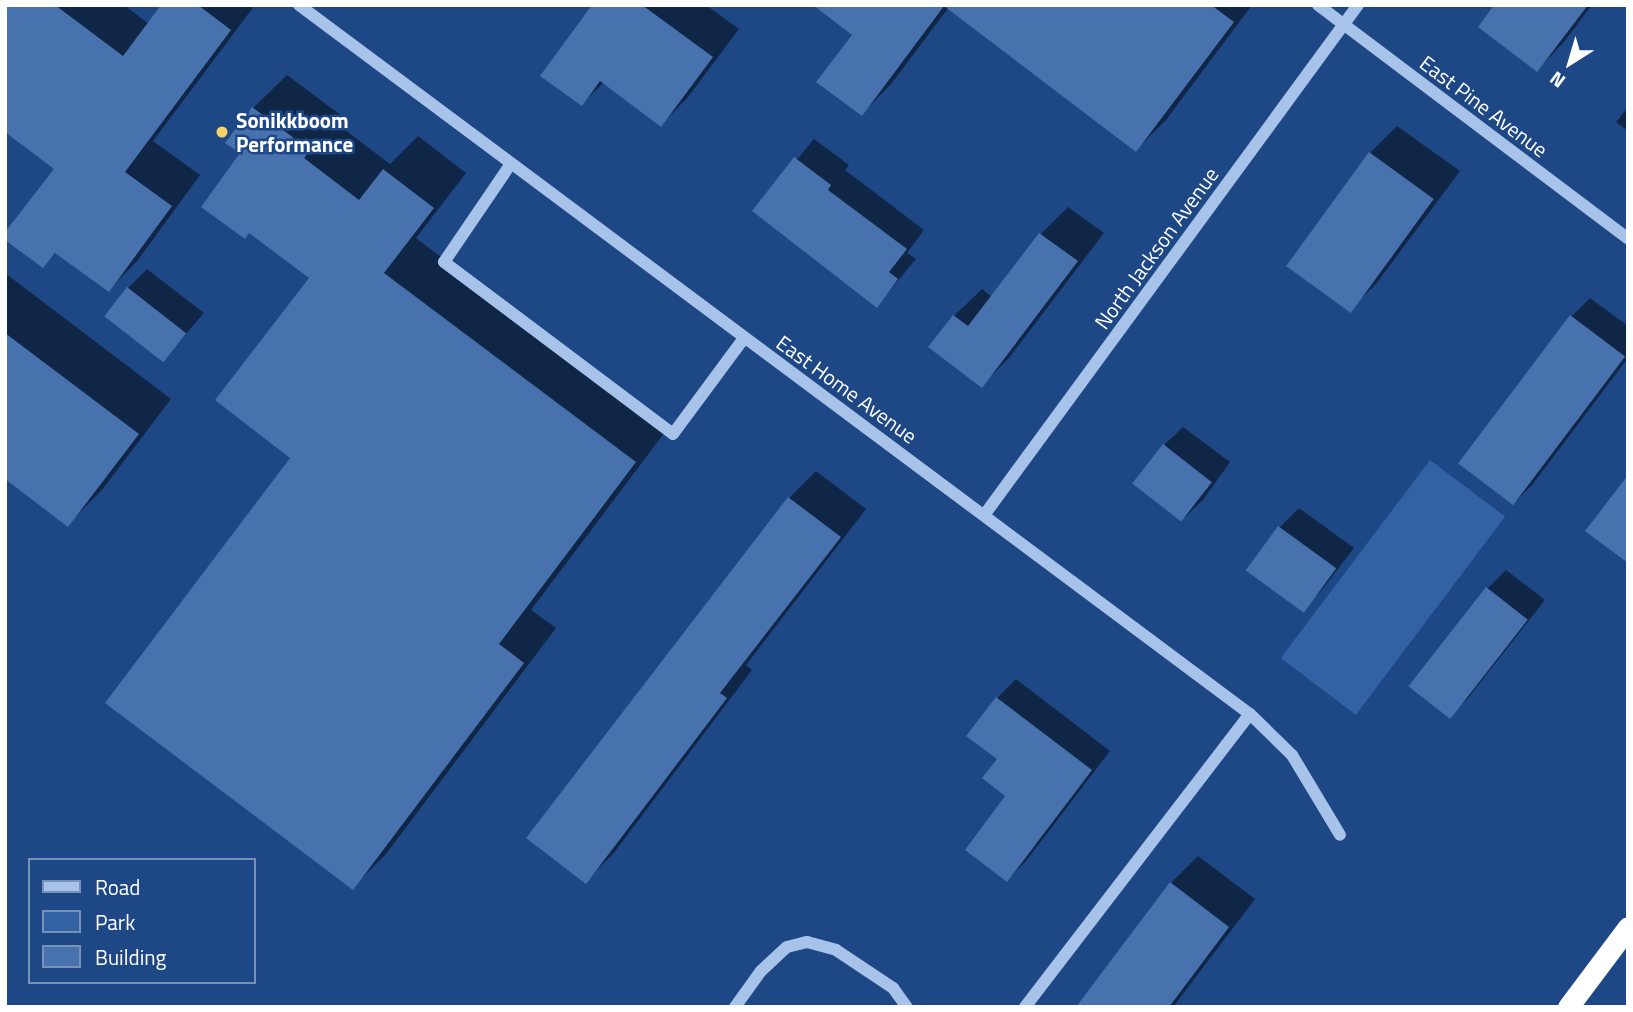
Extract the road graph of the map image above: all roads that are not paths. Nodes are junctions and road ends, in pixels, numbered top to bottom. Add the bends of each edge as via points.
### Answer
1 (299, 5) edge
2 (1318, 5) edge
3 (1358, 5) edge
4 (1344, 25) junction
5 (510, 165) junction
6 (1628, 239) edge
7 (744, 338) junction
8 (985, 514) junction
9 (1250, 714) junction
10 (1340, 835) dead end
11 (1628, 927) edge
12 (735, 1007) edge
13 (907, 1007) edge
14 (1026, 1007) edge
15 (1568, 1007) edge

1 - 5 street, East Home Avenue
2 - 4 street, East Pine Avenue
3 - 4 street, North Jackson Avenue
4 - 6 street, East Pine Avenue
4 - 8 street, North Jackson Avenue
5 - 7 street, East Home Avenue
5 - 7 street via 444,262 673,434
7 - 8 street, East Home Avenue
8 - 9 street, East Home Avenue
9 - 10 street, East Home Avenue via 1292,755
9 - 14 street
11 - 15 highway
12 - 13 street via 761,971 787,947 807,942 836,950 893,988

